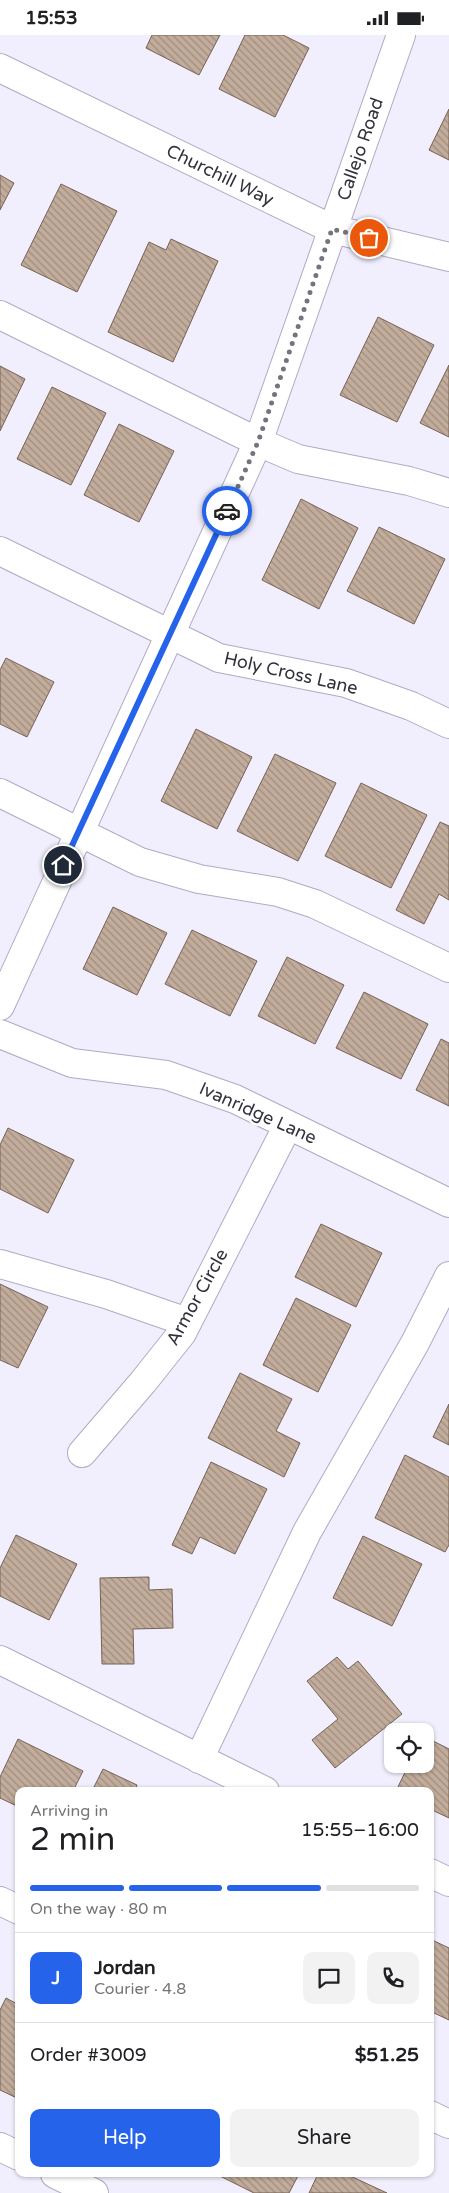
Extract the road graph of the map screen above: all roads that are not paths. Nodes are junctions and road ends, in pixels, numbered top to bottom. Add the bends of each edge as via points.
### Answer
1 (401, 35) edge
2 (0, 68) edge
3 (332, 229) junction
4 (449, 257) edge
5 (0, 315) edge
6 (258, 442) junction
7 (449, 493) edge
8 (0, 551) edge
9 (171, 635) junction
10 (449, 725) edge
11 (0, 793) edge
12 (78, 831) junction
13 (449, 968) edge
14 (0, 1006) edge
15 (0, 1034) edge
16 (288, 1125) junction
17 (449, 1203) edge
18 (0, 1263) edge
19 (449, 1276) edge
20 (187, 1322) junction
21 (82, 1453) dead end
22 (0, 1660) edge
23 (199, 1759) junction
24 (257, 1787) edge
25 (434, 1875) edge
26 (449, 1882) edge
27 (0, 1901) edge
28 (15, 1908) edge
29 (434, 2117) edge
30 (449, 2124) edge
31 (0, 2147) edge
32 (15, 2154) edge
33 (61, 2177) edge
34 (94, 2193) edge

1 - 3 street, Callejo Road
2 - 3 street, Churchill Way
3 - 4 street, Churchill Way
3 - 6 street, Callejo Road
5 - 6 street
6 - 7 street via 298,459 409,481
6 - 9 street, Callejo Road
8 - 9 street, Holy Cross Lane
9 - 10 street, Holy Cross Lane via 219,658 346,683 411,706
9 - 12 street, Callejo Road
11 - 12 street
12 - 13 street via 140,862 199,879 278,892 315,904
12 - 14 street, Callejo Road
15 - 16 street, Ivanridge Lane via 72,1063 166,1075 235,1099
16 - 17 street, Ivanridge Lane
16 - 20 street, Armor Circle
18 - 20 street
19 - 23 street via 415,1343 307,1532
20 - 21 street, Armor Circle via 143,1382
22 - 23 street
23 - 24 street
25 - 26 street
27 - 28 street
29 - 30 street
31 - 32 street
33 - 34 street

